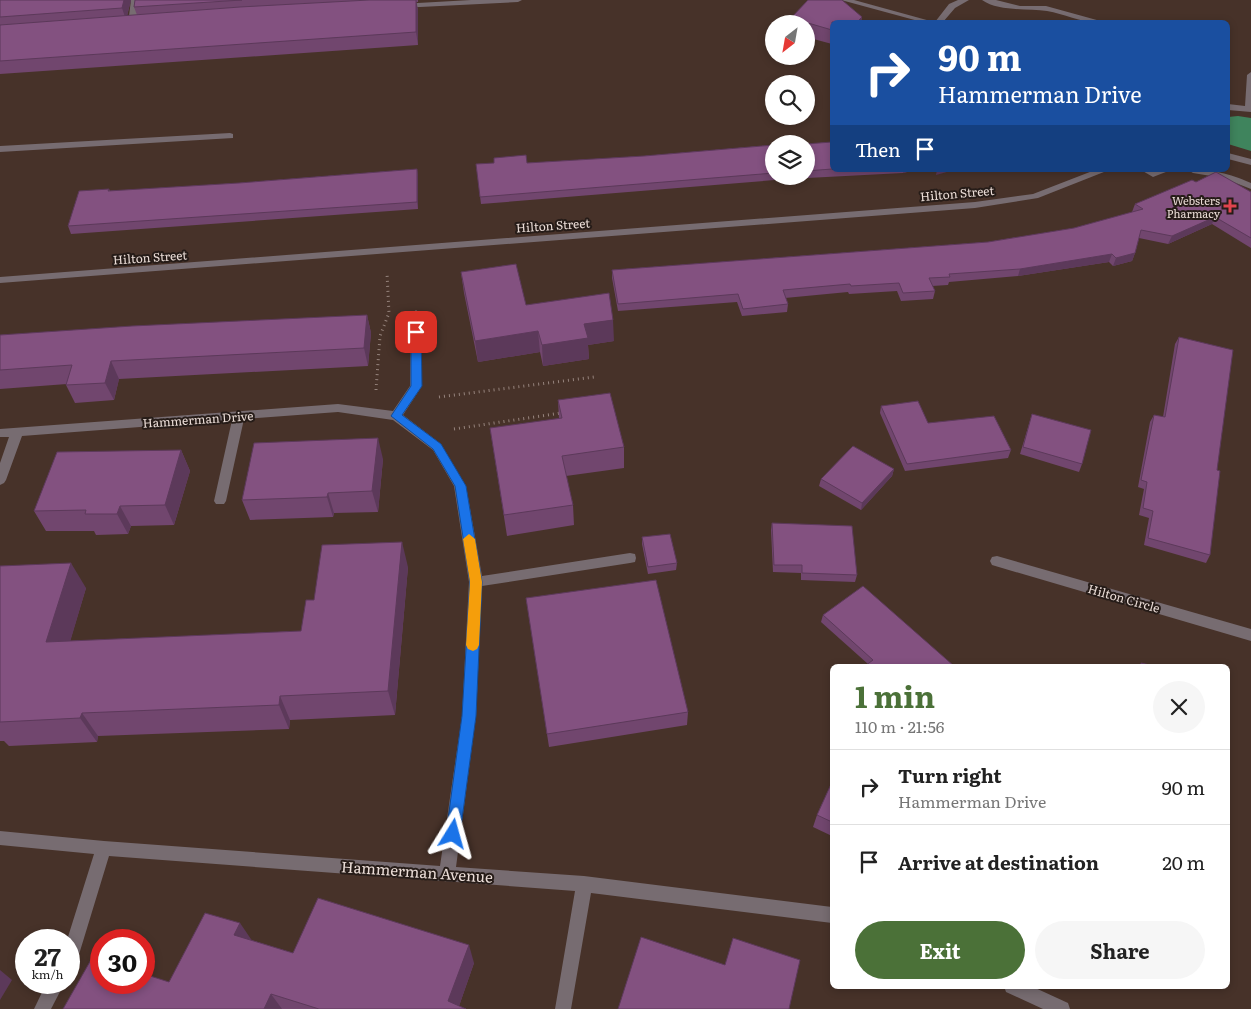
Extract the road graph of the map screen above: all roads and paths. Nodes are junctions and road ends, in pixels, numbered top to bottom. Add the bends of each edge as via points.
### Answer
1 (135, 0) edge
2 (518, 0) edge
3 (845, 0) edge
4 (961, 0) edge
5 (986, 0) edge
6 (388, 7) edge
7 (922, 20) edge
8 (941, 20) edge
9 (1092, 20) edge
10 (141, 23) edge
11 (132, 24) junction
12 (123, 25) edge
13 (1251, 74) edge
14 (1230, 107) edge
15 (1250, 108) edge
16 (230, 136) dead end
17 (0, 149) edge
18 (1230, 157) edge
19 (1250, 162) edge
20 (1099, 172) edge
21 (1206, 172) edge
22 (1251, 186) edge
23 (386, 251) junction
24 (0, 280) edge
25 (416, 314) dead end
26 (594, 377) dead end
27 (406, 401) junction
28 (565, 412) edge
29 (374, 413) junction
30 (239, 416) junction
31 (396, 416) junction
32 (17, 432) junction
33 (0, 433) edge
34 (421, 434) junction
35 (0, 480) edge
36 (220, 501) dead end
37 (630, 558) dead end
38 (997, 561) dead end
39 (476, 582) junction
40 (1251, 635) edge
41 (0, 838) edge
42 (104, 848) junction
43 (447, 873) junction
44 (584, 884) junction
45 (830, 915) edge
46 (79, 929) edge
47 (1019, 989) edge
48 (50, 994) edge
49 (42, 1009) edge
50 (562, 1009) edge
51 (1062, 1009) edge

1 - 11 street
2 - 6 street
3 - 7 street
4 - 8 street
5 - 9 street via 1020,8 1046,8
10 - 11 street
11 - 12 street
13 - 15 street
14 - 15 street
16 - 17 street
18 - 19 street
20 - 23 street, Hilton Street via 1034,196 1009,201
21 - 22 street via 1226,175
23 - 24 street, Hilton Street
23 - 29 path via 389,313 380,336
25 - 27 street via 416,386
26 - 27 path
27 - 31 street
28 - 34 path
29 - 30 street, Hammerman Drive via 338,408
29 - 31 street, Hammerman Drive
30 - 32 street, Hammerman Drive
30 - 36 street
31 - 34 street, Hammerman Drive
32 - 33 street, Hammerman Drive
32 - 35 street
34 - 39 street, Hammerman Drive via 437,446 460,486
37 - 39 street
38 - 40 street, Hilton Circle
39 - 43 street, Hammerman Drive via 469,716
41 - 42 street, Hammerman Avenue
42 - 43 street, Hammerman Avenue
42 - 46 street
43 - 44 street, Hammerman Avenue
44 - 45 street, Hammerman Avenue
44 - 50 street
47 - 51 street
48 - 49 street

